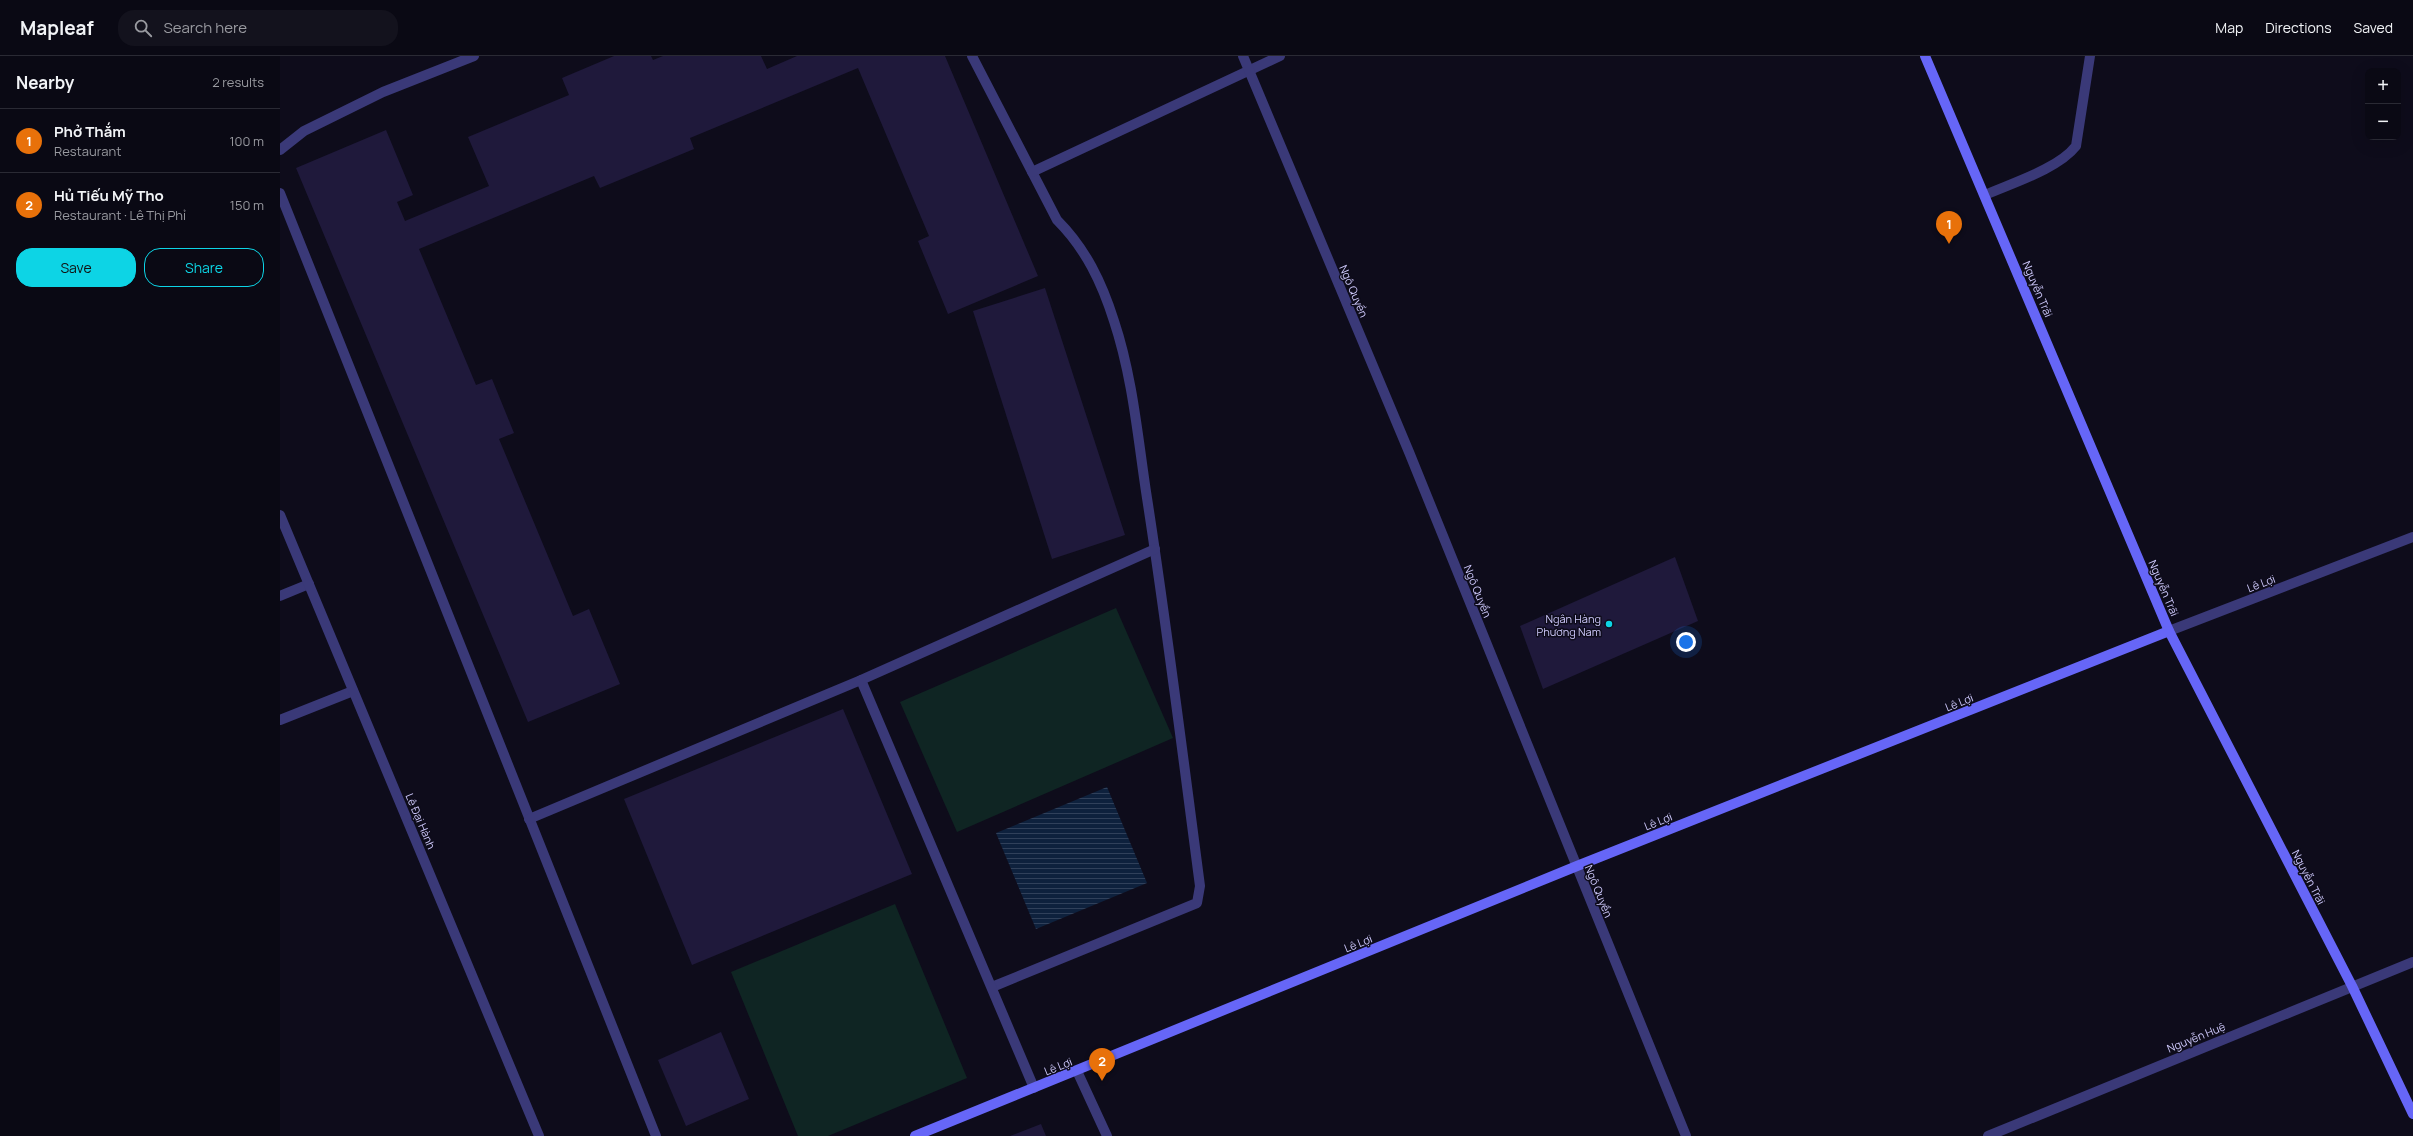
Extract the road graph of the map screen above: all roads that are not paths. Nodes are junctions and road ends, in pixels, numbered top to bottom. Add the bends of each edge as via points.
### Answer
1 (474, 56) edge
2 (972, 56) edge
3 (1243, 56) edge
4 (1280, 56) edge
5 (1925, 56) edge
6 (2090, 56) edge
7 (1248, 69) junction
8 (280, 150) edge
9 (1032, 172) junction
10 (280, 193) edge
11 (1985, 195) junction
12 (280, 515) edge
13 (2413, 537) edge
14 (1154, 549) junction
15 (309, 584) junction
16 (280, 596) edge
17 (2169, 631) junction
18 (862, 680) junction
19 (354, 691) junction
20 (280, 720) edge
21 (530, 819) junction
22 (1576, 866) junction
23 (2413, 962) edge
24 (2352, 986) junction
25 (992, 987) junction
26 (1077, 1071) junction
27 (1034, 1088) junction
28 (2413, 1114) edge
29 (539, 1136) edge
30 (656, 1136) edge
31 (915, 1136) edge
32 (1107, 1136) edge
33 (1686, 1136) edge
34 (1988, 1136) edge

1 - 8 street via 384,92 310,127
2 - 9 street
3 - 7 street, Ngô Quyền
4 - 7 street
5 - 11 main road, Nguyễn Trãi
6 - 11 street via 2076,146 2070,154
7 - 9 street
7 - 22 street, Ngô Quyền via 1409,452
9 - 14 street via 1057,220 1072,235 1090,262 1115,323 1126,368
10 - 21 street
11 - 17 main road, Nguyễn Trãi
12 - 15 street, Lê Đại Hành
13 - 17 street, Lê Lợi
14 - 18 street
14 - 25 street via 1200,886 1197,904
15 - 16 street
15 - 19 street, Lê Đại Hành
17 - 22 main road, Lê Lợi
17 - 24 main road, Nguyễn Trãi
18 - 21 street
18 - 25 street
19 - 20 street
19 - 29 street, Lê Đại Hành
21 - 30 street
22 - 26 main road, Lê Lợi
22 - 33 street, Ngô Quyền
23 - 24 street, Nguyễn Huệ
24 - 28 main road, Nguyễn Trãi
24 - 34 street, Nguyễn Huệ
25 - 27 street
26 - 27 main road, Lê Lợi
26 - 32 street
27 - 31 main road, Lê Lợi

